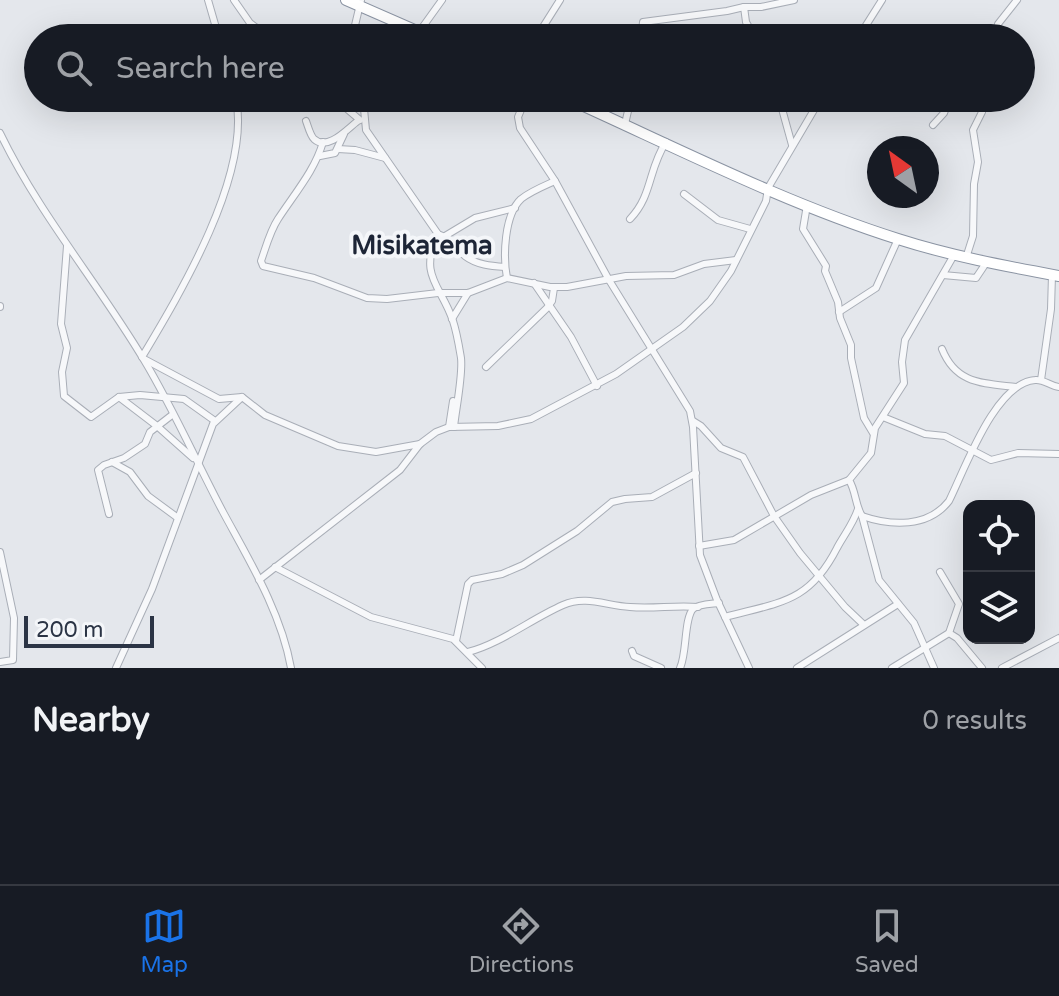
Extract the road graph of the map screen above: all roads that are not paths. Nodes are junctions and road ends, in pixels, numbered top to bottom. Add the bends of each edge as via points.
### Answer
1 (208, 0) edge
2 (234, 0) edge
3 (346, 0) edge
4 (442, 0) edge
5 (560, 0) edge
6 (794, 0) edge
7 (882, 0) edge
8 (1017, 0) edge
9 (360, 3) edge
10 (744, 7) junction
11 (215, 24) edge
12 (251, 24) edge
13 (355, 24) edge
14 (403, 24) edge
15 (425, 24) edge
16 (545, 24) edge
17 (643, 24) edge
18 (747, 24) edge
19 (867, 24) edge
20 (998, 24) edge
21 (239, 112) edge
22 (352, 112) edge
23 (362, 112) edge
24 (521, 112) edge
25 (598, 112) edge
26 (628, 112) edge
27 (783, 112) edge
28 (812, 112) edge
29 (944, 112) edge
30 (982, 112) edge
31 (362, 120) junction
32 (306, 121) dead end
33 (625, 124) junction
34 (933, 125) dead end
35 (0, 133) edge
36 (345, 133) junction
37 (323, 142) junction
38 (666, 142) junction
39 (792, 145) junction
40 (338, 149) junction
41 (320, 156) junction
42 (386, 159) junction
43 (555, 181) junction
44 (768, 188) junction
45 (684, 194) dead end
46 (807, 205) junction
47 (515, 207) junction
48 (630, 219) dead end
49 (750, 229) junction
50 (442, 235) junction
51 (898, 239) junction
52 (67, 246) junction
53 (954, 255) junction
54 (966, 258) junction
55 (736, 260) junction
56 (986, 263) junction
57 (505, 267) junction
58 (943, 275) junction
59 (1056, 275) edge
60 (507, 278) junction
61 (609, 280) junction
62 (534, 283) junction
63 (554, 288) junction
64 (438, 293) junction
65 (468, 293) junction
66 (550, 304) junction
67 (839, 312) junction
68 (452, 319) junction
69 (942, 349) dead end
70 (652, 350) junction
71 (143, 358) junction
72 (486, 367) dead end
73 (1041, 380) junction
74 (597, 386) junction
75 (1016, 387) junction
76 (1059, 387) edge
77 (119, 397) junction
78 (242, 397) junction
79 (163, 398) junction
80 (172, 415) junction
81 (883, 417) junction
82 (215, 421) junction
83 (693, 421) junction
84 (157, 426) junction
85 (452, 427) junction
86 (150, 432) junction
87 (873, 433) junction
88 (167, 438) junction
89 (420, 444) junction
90 (973, 453) junction
91 (1059, 454) edge
92 (112, 462) junction
93 (198, 463) junction
94 (696, 473) junction
95 (849, 480) junction
96 (860, 512) junction
97 (109, 514) dead end
98 (774, 516) junction
99 (178, 518) junction
100 (699, 546) junction
101 (0, 552) edge
102 (275, 567) junction
103 (940, 572) dead end
104 (820, 577) junction
105 (259, 580) junction
106 (719, 603) junction
107 (898, 604) junction
108 (698, 607) junction
109 (725, 617) junction
110 (864, 625) junction
111 (949, 633) junction
112 (1059, 638) edge
113 (456, 641) junction
114 (924, 648) junction
115 (632, 651) dead end
116 (470, 655) junction
117 (0, 662) edge
118 (116, 668) edge
119 (291, 668) edge
120 (472, 668) edge
121 (482, 668) edge
122 (661, 668) edge
123 (680, 668) edge
124 (749, 668) edge
125 (797, 668) edge
126 (892, 668) edge
127 (934, 668) edge
128 (982, 668) edge
129 (1002, 668) edge

1 - 11 street
2 - 12 street
3 - 9 highway
4 - 15 street
5 - 16 street
6 - 10 street
7 - 19 street
8 - 20 street
9 - 13 street
9 - 14 highway
10 - 17 street
10 - 18 street
21 - 71 street via 230,172 203,247
22 - 31 street
23 - 31 street
24 - 43 street via 518,122
25 - 33 highway
26 - 33 street
27 - 39 street
28 - 39 street
29 - 34 street
30 - 54 street via 973,130 978,162 973,236
31 - 36 street
31 - 42 street
32 - 37 street via 314,139
33 - 38 highway
35 - 52 street
36 - 37 street
36 - 40 street
37 - 41 street
38 - 44 highway
38 - 48 street via 655,160 645,200
39 - 44 street
40 - 41 street
40 - 42 street
41 - 64 street via 277,220 261,264 367,298
42 - 50 street
43 - 47 street
43 - 61 street
44 - 46 highway
44 - 49 street
45 - 49 street via 718,220
46 - 51 highway
46 - 67 street via 803,229 823,258
47 - 50 street via 475,218
47 - 57 street via 503,250
49 - 55 street
50 - 57 street via 473,260
50 - 64 street via 430,252 429,266
51 - 53 highway
51 - 67 street via 876,288
52 - 71 street
52 - 77 street via 61,324 67,348 64,396 91,417
53 - 54 highway
53 - 58 street
54 - 56 highway
55 - 61 street via 674,275
55 - 70 street via 701,311
56 - 58 street via 976,278
56 - 59 highway
57 - 60 street
58 - 81 street via 905,340 904,383
59 - 73 street
60 - 62 street
60 - 65 street
61 - 63 street
61 - 70 street
62 - 63 street
62 - 66 street
63 - 66 street
64 - 65 street
64 - 68 street
65 - 68 street
66 - 72 street
66 - 74 street
67 - 87 street via 851,345 864,418
68 - 85 street via 461,361
69 - 75 street via 959,374
70 - 74 street
70 - 83 street
71 - 78 street via 219,399
71 - 79 street
73 - 75 street
73 - 76 street
74 - 85 street via 523,422
75 - 90 street via 993,411
77 - 79 street
77 - 84 street
78 - 82 street
78 - 89 street via 265,415 338,446 376,452
79 - 80 street
79 - 82 street via 184,399
80 - 84 street
80 - 93 street
81 - 87 street
81 - 90 street via 945,436
82 - 93 street
83 - 94 street
83 - 98 street via 721,448 742,456
84 - 86 street
84 - 88 street
85 - 89 street
86 - 88 street
86 - 92 street via 145,444
87 - 95 street via 871,453
88 - 93 street
89 - 102 street via 400,470
90 - 91 street via 991,460 1018,453
90 - 96 street via 940,510 895,524
92 - 97 street via 98,470
92 - 99 street via 130,472 148,496
93 - 99 street
93 - 105 street
94 - 100 street
94 - 113 street via 657,495 612,502 523,565 472,580
95 - 96 street
95 - 98 street
96 - 104 street
96 - 107 street via 876,576
98 - 100 street via 734,540
98 - 104 street
99 - 118 street
100 - 106 street
101 - 117 street via 14,629 13,660
102 - 105 street
102 - 113 street via 371,617
103 - 111 street via 959,604
104 - 109 street via 791,598
104 - 110 street
105 - 119 street
106 - 108 street
106 - 109 street
107 - 110 street
107 - 114 street via 917,628
108 - 116 street via 572,602
108 - 123 street via 690,616
109 - 124 street
110 - 125 street
111 - 114 street
111 - 128 street
112 - 129 street
113 - 116 street
114 - 126 street
114 - 127 street
115 - 122 street
116 - 120 street
116 - 121 street

